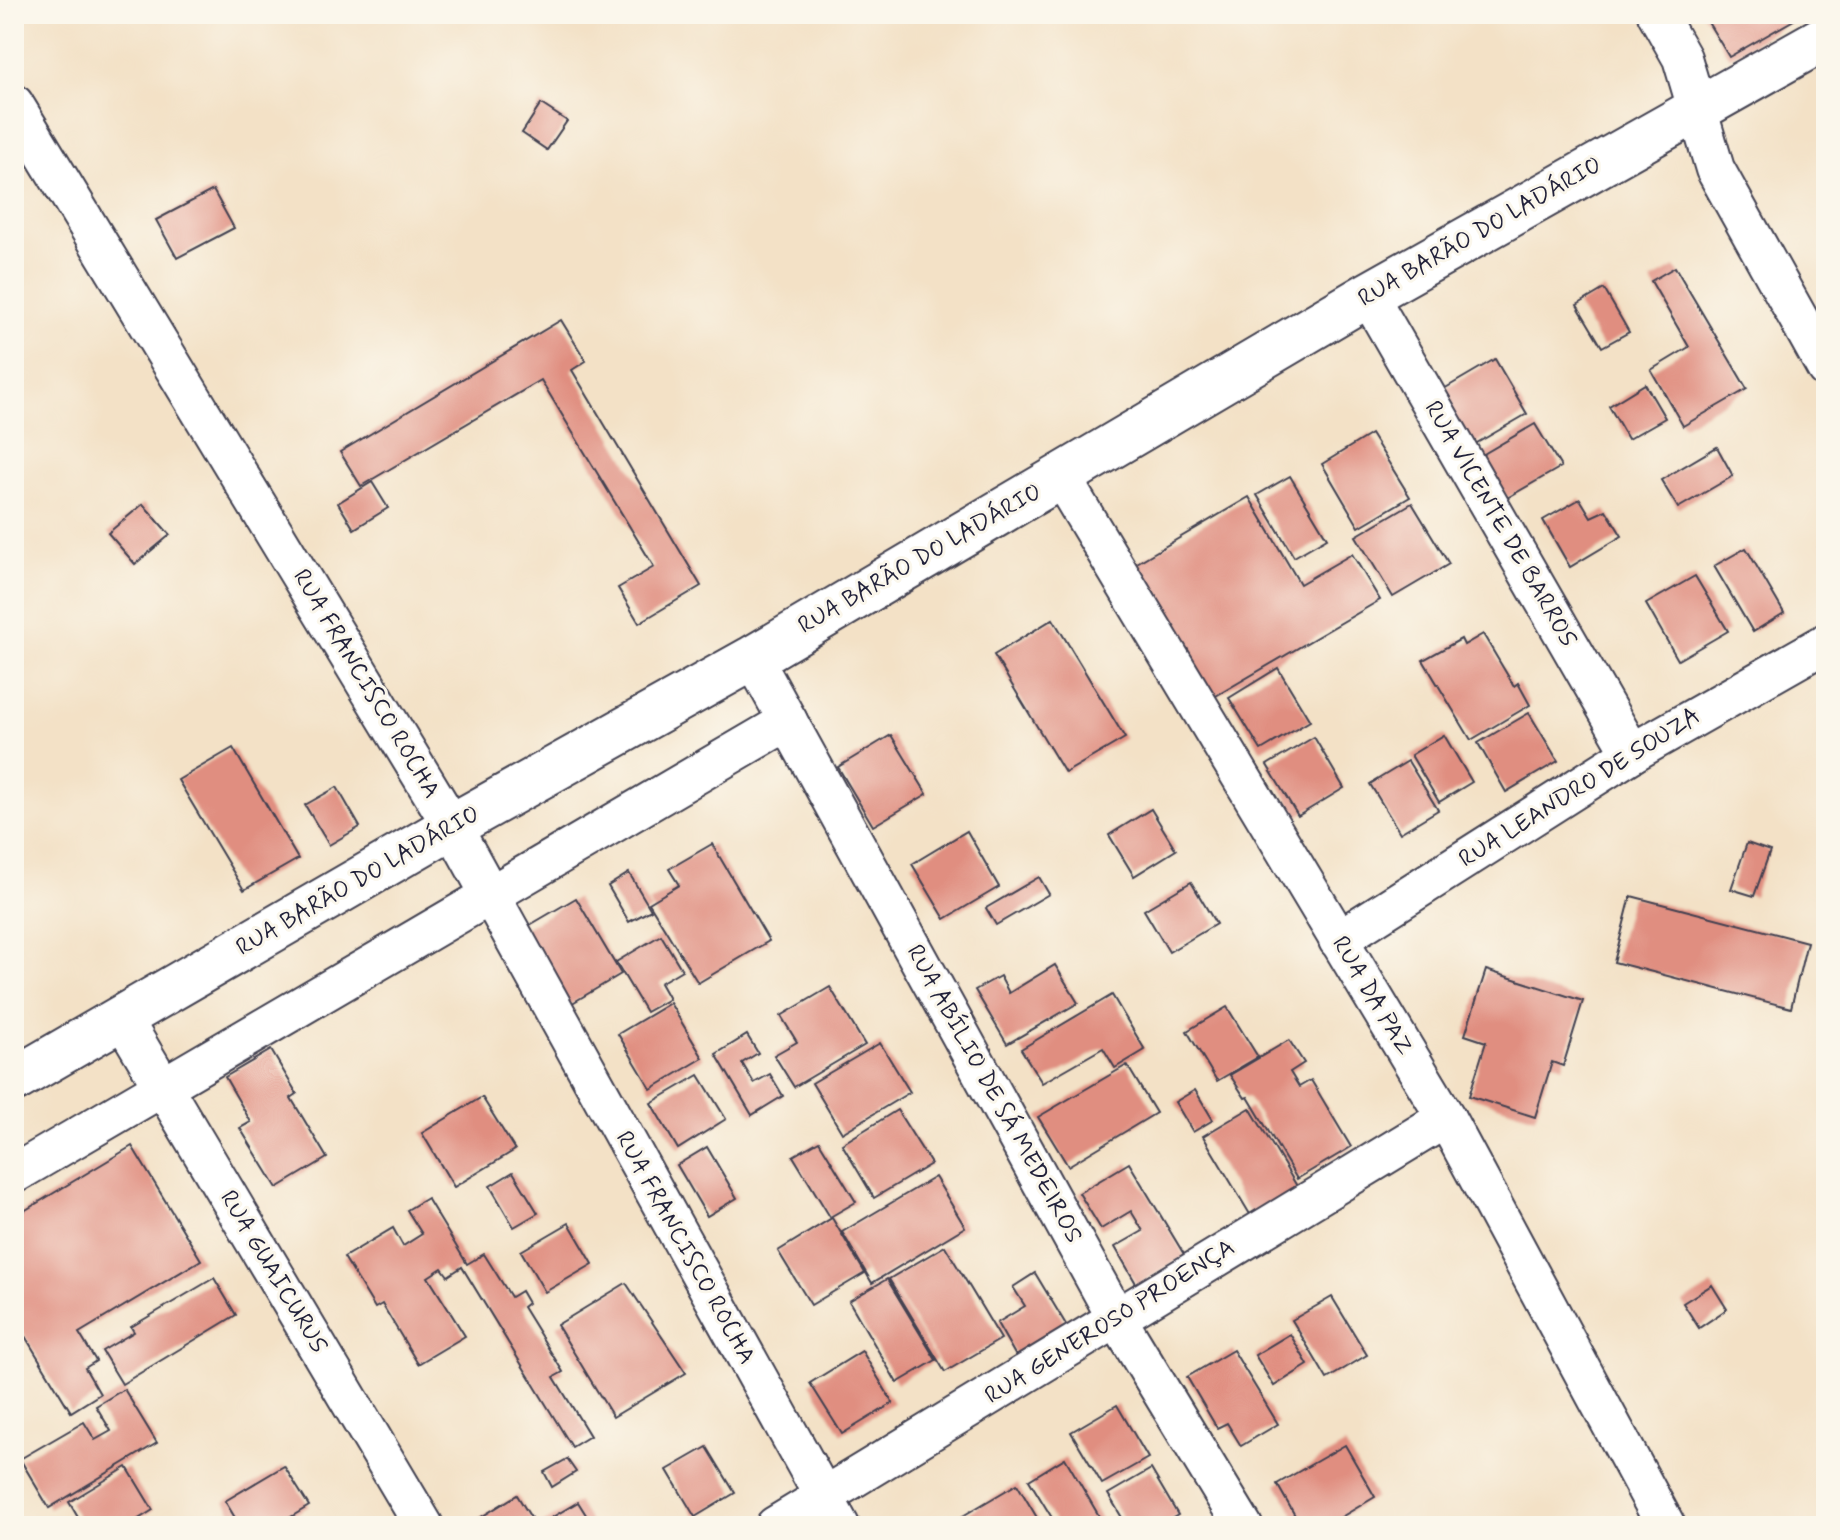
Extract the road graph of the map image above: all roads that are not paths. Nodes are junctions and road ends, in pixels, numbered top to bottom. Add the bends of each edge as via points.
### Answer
1 (1657, 14) edge
2 (1826, 37) edge
3 (14, 104) edge
4 (1699, 108) junction
5 (1368, 295) junction
6 (1826, 368) edge
7 (1061, 477) junction
8 (1826, 643) edge
9 (753, 658) junction
10 (788, 721) junction
11 (1632, 753) junction
12 (452, 826) junction
13 (491, 895) junction
14 (1338, 940) junction
15 (122, 1018) junction
16 (14, 1080) edge
17 (163, 1087) junction
18 (1446, 1118) junction
19 (14, 1174) edge
20 (1116, 1317) junction
21 (832, 1512) edge
22 (424, 1526) edge
23 (775, 1526) edge
24 (1243, 1526) edge
25 (1666, 1526) edge

1 - 4 street via 1682,58
2 - 4 main road, RUA BARÃO DO LADÁRIO
3 - 12 street, RUA FRANCISCO ROCHA
4 - 5 main road, RUA BARÃO DO LADÁRIO
4 - 6 street via 1715,169
5 - 7 main road, RUA BARÃO DO LADÁRIO
5 - 11 street, RUA VICENTE DE BARROS
7 - 9 main road, RUA BARÃO DO LADÁRIO
7 - 14 street, RUA DA PAZ
8 - 11 street, RUA LEANDRO DE SOUZA
9 - 10 street, RUA ABÍLIO DE SÁ MEDEIROS
9 - 12 main road, RUA BARÃO DO LADÁRIO
10 - 13 street
10 - 20 street, RUA ABÍLIO DE SÁ MEDEIROS
11 - 14 street, RUA LEANDRO DE SOUZA
12 - 13 street, RUA FRANCISCO ROCHA
12 - 15 main road, RUA BARÃO DO LADÁRIO
13 - 17 street
13 - 21 street, RUA FRANCISCO ROCHA
14 - 18 street, RUA DA PAZ
15 - 16 main road, RUA BARÃO DO LADÁRIO
15 - 17 street, RUA GUAICURUS
17 - 19 street
17 - 22 street, RUA GUAICURUS
18 - 20 street, RUA GENEROSO PROENÇA
18 - 25 street, RUA DA PAZ
20 - 21 street, RUA GENEROSO PROENÇA
20 - 24 street, RUA ABÍLIO DE SÁ MEDEIROS
21 - 23 street, RUA GENEROSO PROENÇA

